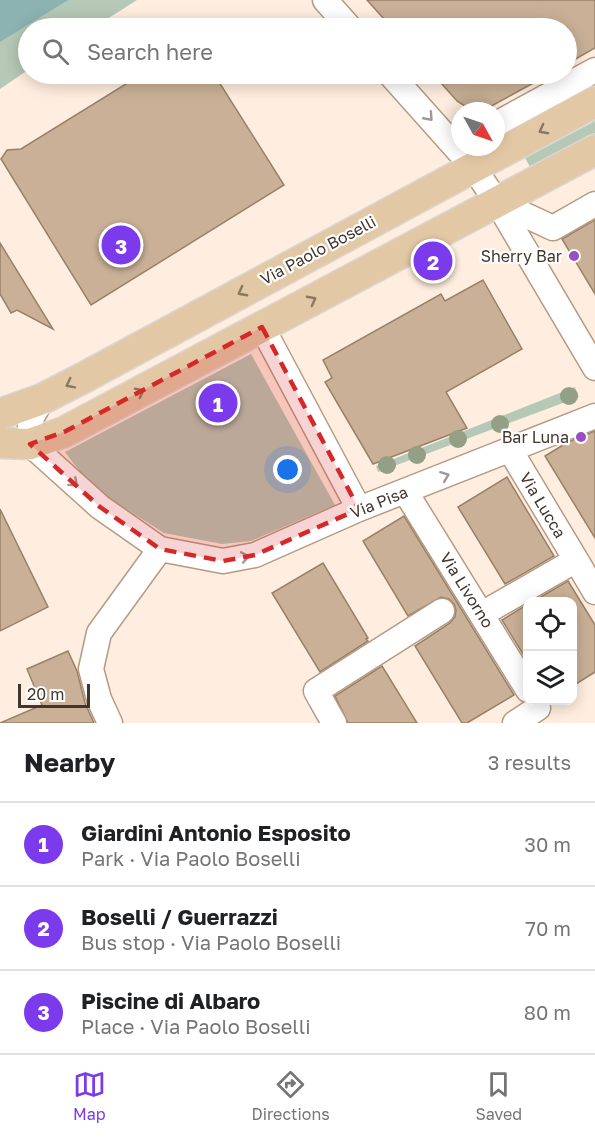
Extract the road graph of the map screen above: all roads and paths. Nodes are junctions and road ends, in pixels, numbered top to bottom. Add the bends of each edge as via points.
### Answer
1 (325, 0) edge
2 (342, 18) edge
3 (595, 70) edge
4 (577, 80) edge
5 (399, 84) edge
6 (569, 84) edge
7 (595, 102) edge
8 (505, 119) edge
9 (451, 139) edge
10 (505, 139) edge
11 (595, 150) edge
12 (464, 156) edge
13 (467, 156) edge
14 (497, 202) junction
15 (595, 204) edge
16 (262, 327) junction
17 (595, 368) edge
18 (42, 399) junction
19 (0, 414) edge
20 (595, 416) edge
21 (0, 443) edge
22 (30, 444) junction
23 (510, 450) junction
24 (405, 491) junction
25 (359, 509) junction
26 (160, 549) junction
27 (576, 560) junction
28 (595, 592) edge
29 (442, 610) dead end
30 (482, 615) junction
31 (523, 682) edge
32 (537, 705) edge
33 (110, 723) edge
34 (334, 723) edge
35 (515, 723) edge

1 - 2 street
3 - 4 street
5 -> 9 street
6 - 8 street
7 -> 10 main road, Via Paolo Boselli
11 - 14 main road
12 -> 18 main road, Via Paolo Boselli
13 - 14 street
14 - 15 street via 554,228
16 -> 14 main road
14 - 17 street
22 -> 16 main road via 64,432
16 - 25 street
18 - 19 main road, Via Paolo Boselli
18 - 22 street via 30,421
20 - 23 street, Via Pisa
21 - 22 main road
22 -> 26 street, Via Pisa via 100,507
24 -> 23 street, Via Pisa
23 - 27 street, Via Lucca
24 - 25 street, Via Pisa
24 - 30 street, Via Livorno
26 -> 25 street, Via Pisa via 223,561 255,555
26 - 33 street via 99,633 91,669
27 - 28 street, Via Lucca
27 - 30 street
29 - 34 street, Via Livorno via 316,691
30 - 31 street, Via Livorno
32 - 35 street, Via Livorno

